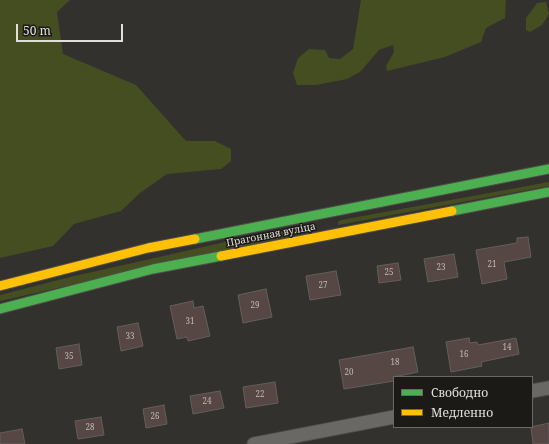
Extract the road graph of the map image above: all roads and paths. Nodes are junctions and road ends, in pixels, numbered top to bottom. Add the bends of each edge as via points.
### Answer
1 (549, 169) edge
2 (549, 192) edge
3 (324, 213) junction
4 (328, 235) junction
5 (0, 286) edge
6 (0, 309) edge
7 (549, 388) edge
8 (533, 391) edge
9 (393, 418) edge
10 (254, 444) edge

1 - 3 main road, Прагонная вуліца
2 - 4 main road, Прагонная вуліца
3 - 4 street
3 - 5 main road, Прагонная вуліца via 148,248
4 - 6 main road, Прагонная вуліца via 153,270
7 - 8 street
9 - 10 street

